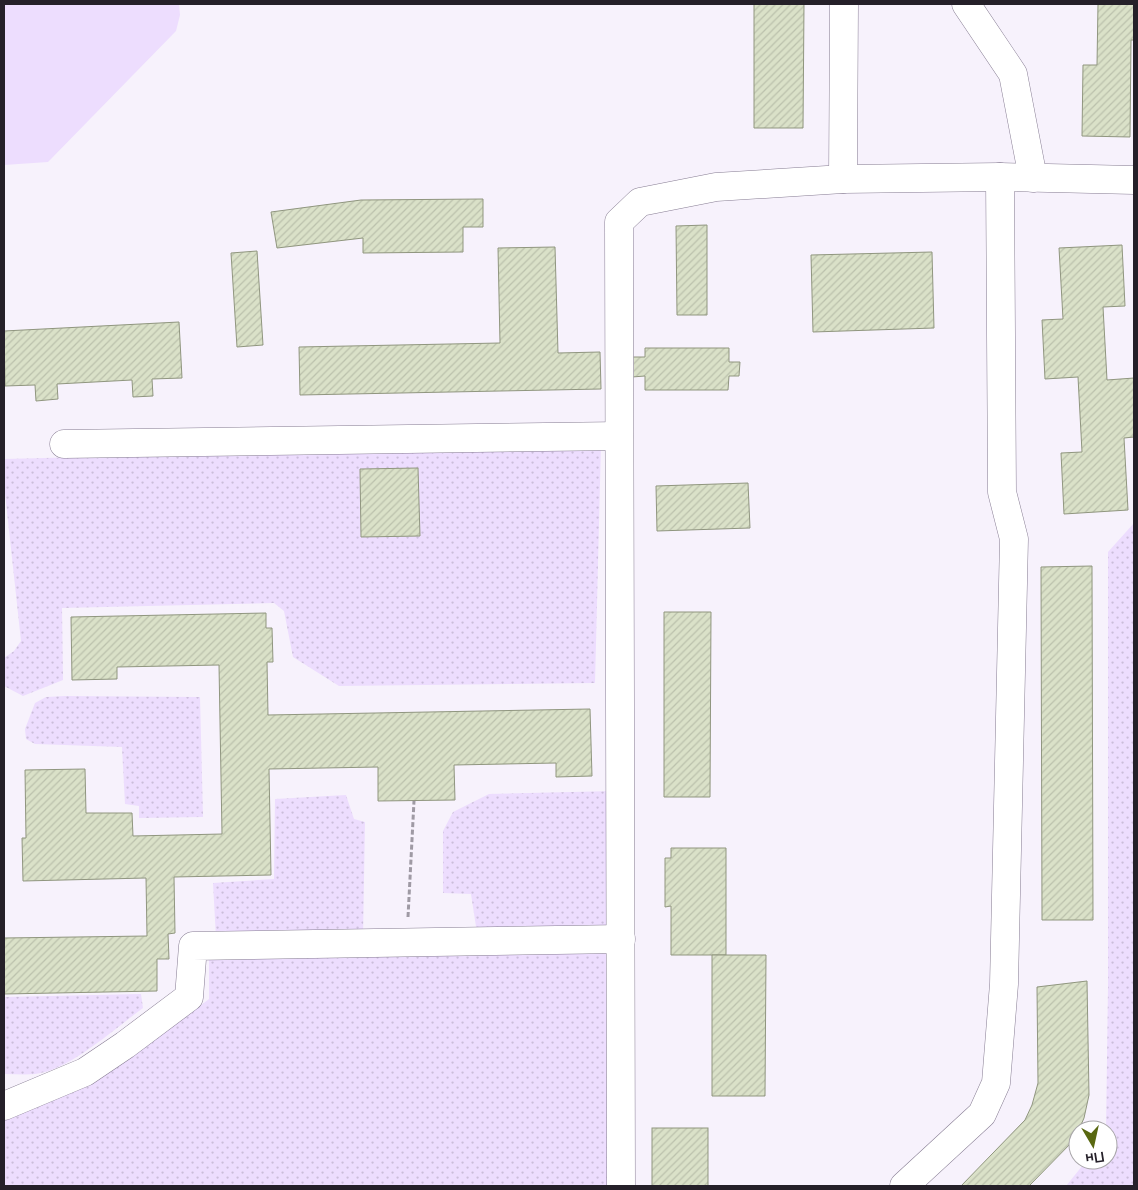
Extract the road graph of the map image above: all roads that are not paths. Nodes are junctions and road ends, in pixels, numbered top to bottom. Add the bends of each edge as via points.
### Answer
1 (844, 4) edge
2 (966, 4) edge
3 (843, 178) junction
4 (1000, 178) junction
5 (1033, 178) junction
6 (1134, 180) edge
7 (619, 436) junction
8 (64, 444) dead end
9 (621, 939) junction
10 (4, 1106) edge
11 (622, 1186) edge
12 (904, 1186) edge

1 - 3 street
2 - 5 street via 1013,74
3 - 4 street
3 - 7 street via 716,187 640,202 619,222
4 - 5 street
4 - 12 street via 1002,492 1014,539 1004,984 996,1083 982,1114
5 - 6 street
7 - 8 street
7 - 9 street
9 - 10 street via 193,946 189,997 85,1072
9 - 11 street

